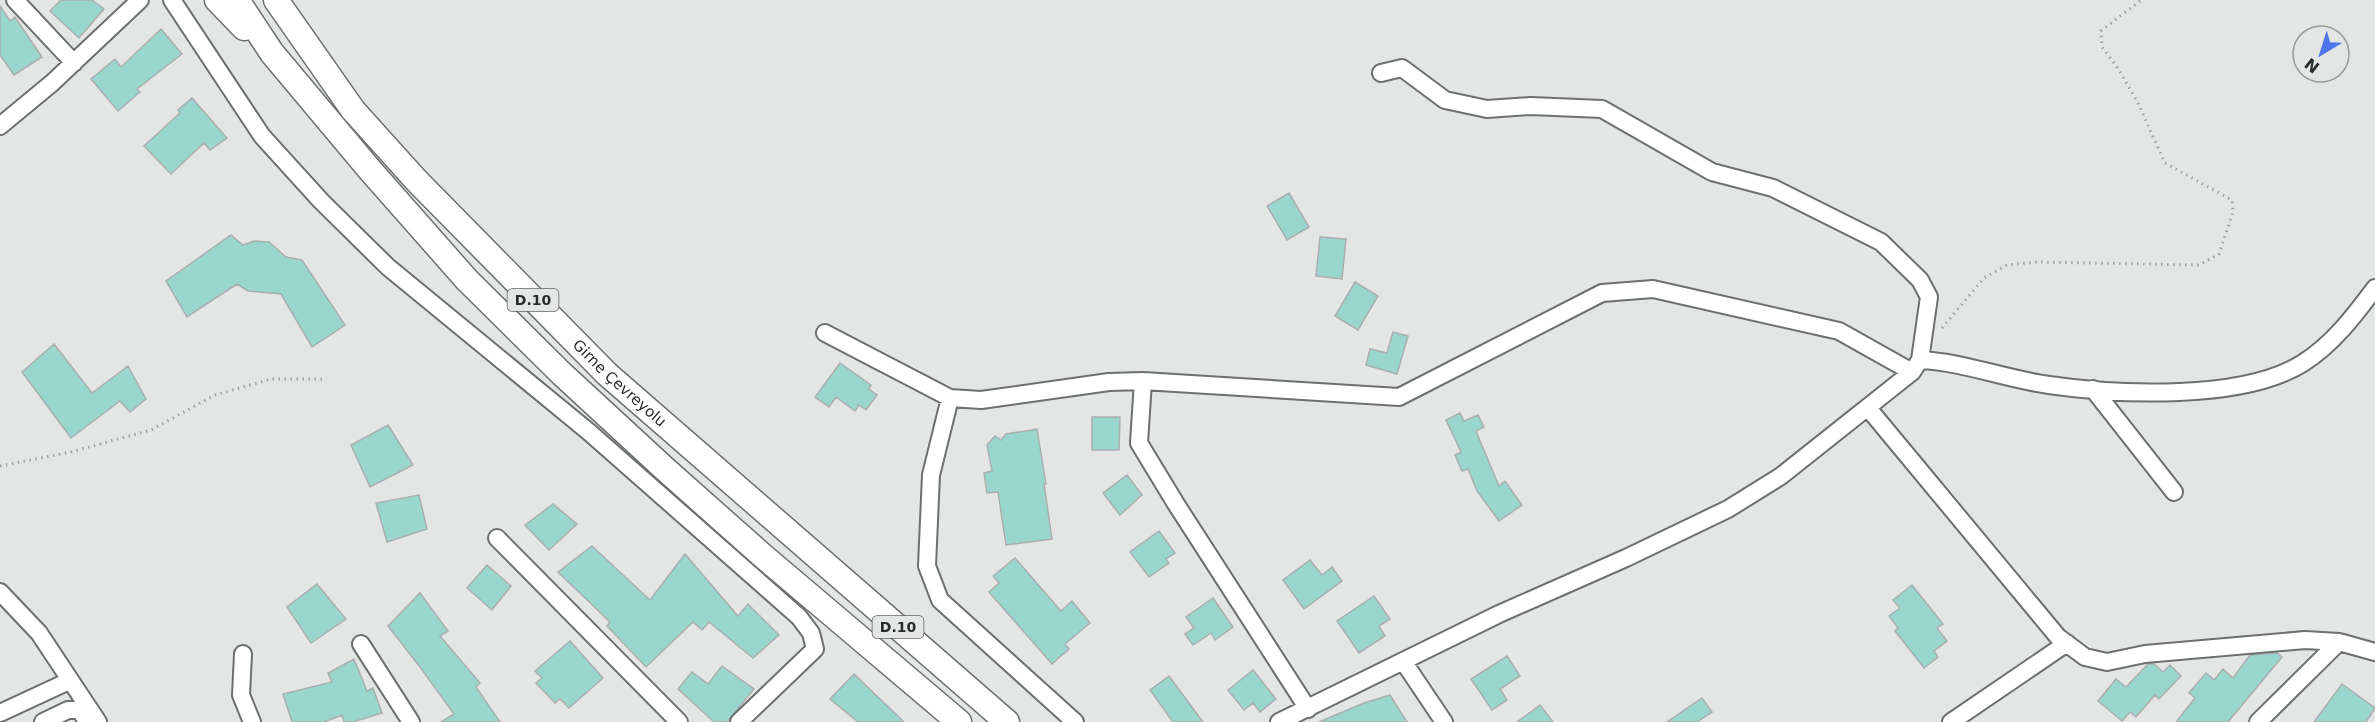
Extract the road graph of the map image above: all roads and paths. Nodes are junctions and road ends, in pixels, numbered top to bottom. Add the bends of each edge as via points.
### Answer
1 (15, 0) edge
2 (140, 0) edge
3 (172, 0) edge
4 (217, 0) edge
5 (237, 0) edge
6 (276, 0) edge
7 (289, 0) edge
8 (2141, 0) edge
9 (306, 40) junction
10 (272, 53) junction
11 (74, 63) junction
12 (1381, 73) dead end
13 (0, 126) edge
14 (2375, 288) edge
15 (1942, 328) dead end
16 (825, 333) dead end
17 (1916, 366) junction
18 (325, 379) dead end
19 (1143, 381) junction
20 (2093, 389) junction
21 (950, 398) junction
22 (1868, 408) junction
23 (0, 466) edge
24 (2174, 492) dead end
25 (497, 538) dead end
26 (0, 592) edge
27 (2339, 642) junction
28 (2067, 643) junction
29 (361, 644) dead end
30 (2375, 652) edge
31 (243, 654) dead end
32 (1403, 661) junction
33 (69, 681) junction
34 (1308, 709) junction
35 (0, 713) edge
36 (44, 722) edge
37 (87, 722) edge
38 (98, 722) edge
39 (252, 722) edge
40 (411, 722) edge
41 (679, 722) edge
42 (739, 722) edge
43 (959, 722) edge
44 (1007, 722) edge
45 (1075, 722) edge
46 (1279, 722) edge
47 (1444, 722) edge
48 (1951, 722) edge
49 (2258, 722) edge

1 - 11 street
2 - 11 street
3 - 42 street via 262,136 388,267 588,432 799,617 811,633 815,649
4 - 10 highway, D.10
5 - 10 highway
6 - 9 highway, Girne Çevreyolu
7 - 9 highway, D.10
8 - 15 path via 2101,31 2102,47 2137,101 2165,164 2232,200 2233,212 2219,254 2199,265 2037,261 2007,265 1984,278
9 - 44 highway, Girne Çevreyolu / D.10 via 352,110 607,374
10 - 43 highway, D.10 via 467,280 562,375 763,556
11 - 13 street
12 - 17 street via 1402,68 1445,100 1487,109 1602,109 1712,172 1773,188 1881,242 1920,280 1929,297
14 - 20 street via 2344,330 2303,363 2262,380 2208,390
16 - 21 street
17 - 19 street via 1839,331 1653,289 1602,293 1399,397
17 - 20 street via 1941,361 2049,385
17 - 22 street
18 - 23 path via 271,379 215,394 151,430
19 - 21 street via 981,400
19 - 34 street via 1139,443
20 - 24 street
21 - 45 street via 931,475 927,566 940,600
22 - 28 street
22 - 32 street via 1781,476 1728,509
25 - 41 street
26 - 33 street via 39,633
27 - 28 street via 2305,640 2145,654 2107,662 2085,657
27 - 30 street
27 - 49 street
28 - 48 street
29 - 40 street
31 - 39 street via 241,695
32 - 34 street
32 - 47 street
33 - 35 street
33 - 38 street
34 - 46 street
36 - 37 street via 74,709 80,710

